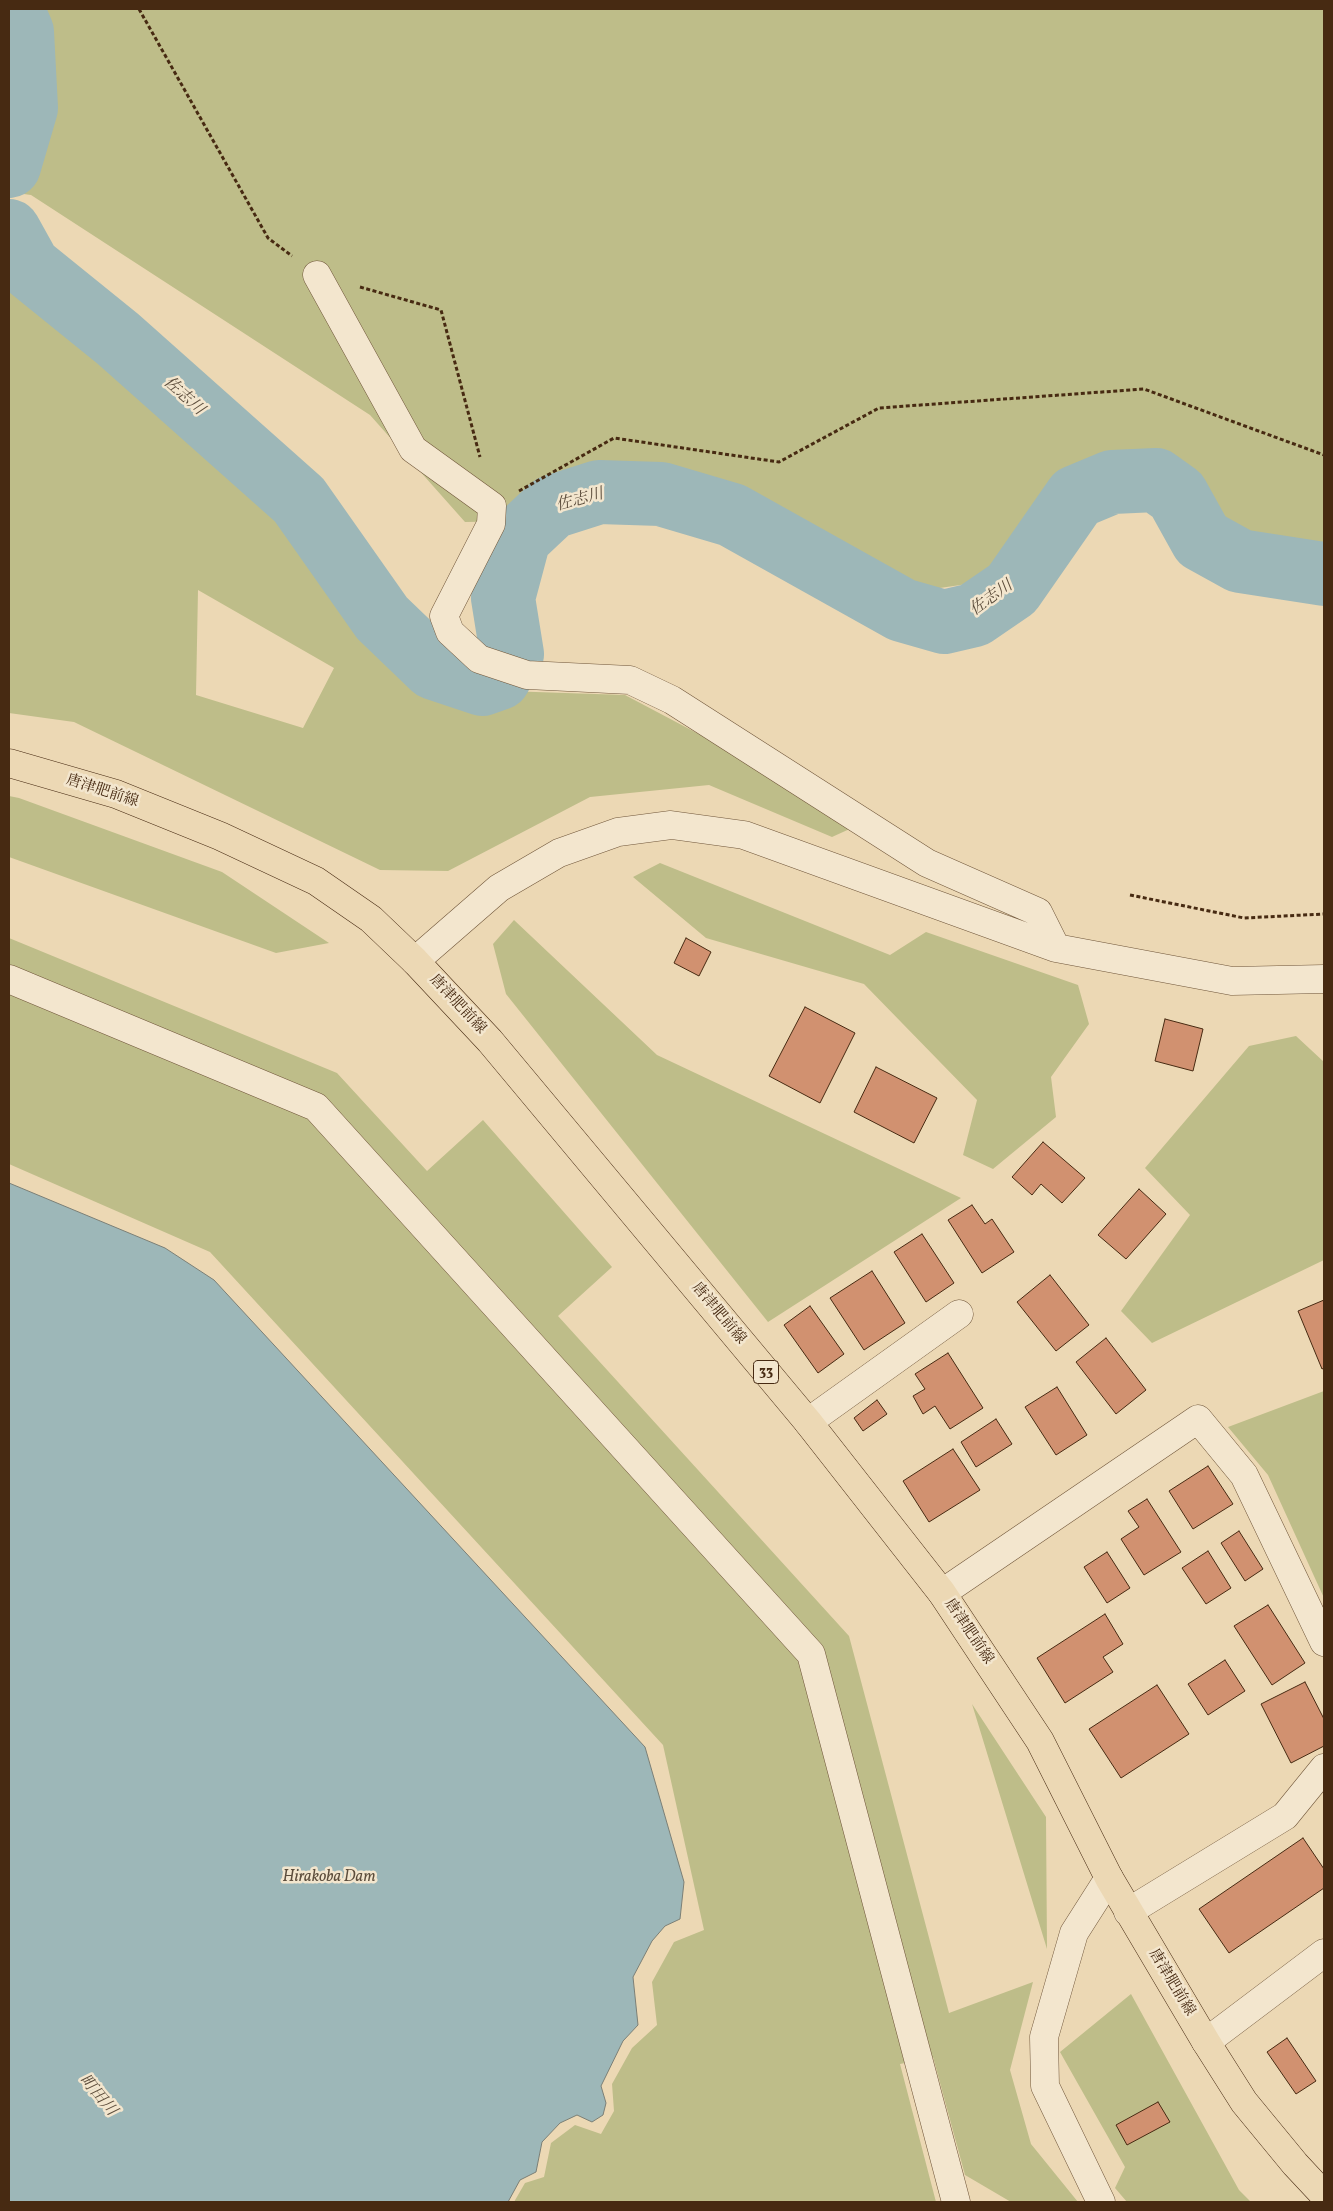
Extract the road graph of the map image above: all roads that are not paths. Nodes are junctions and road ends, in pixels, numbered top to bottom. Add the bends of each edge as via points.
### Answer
1 (317, 275) dead end
2 (9, 763) edge
3 (1056, 948) junction
4 (415, 961) junction
5 (9, 979) edge
6 (1324, 979) edge
7 (959, 1314) dead end
8 (808, 1422) junction
9 (942, 1593) junction
10 (1324, 1642) edge
11 (1324, 1768) edge
12 (1109, 1878) junction
13 (1128, 1912) junction
14 (1324, 1953) edge
15 (1206, 2042) junction
16 (1324, 2195) edge
17 (956, 2202) edge
18 (1101, 2202) edge

1 - 3 street via 412,449 492,506 491,524 444,616 450,632 479,659 526,675 630,680 672,700 927,863 1038,912
2 - 4 main road, 唐津肥前線 / 33 via 116,794 220,836 316,881 371,919
3 - 4 street via 744,834 671,824 618,832 559,853 499,888
3 - 6 street via 1232,981
4 - 8 main road, 唐津肥前線 / 33 via 490,1041
5 - 17 street via 316,1107 811,1654
7 - 8 street
8 - 9 main road, 唐津肥前線 / 33
9 - 10 street via 1198,1419 1244,1475
9 - 12 main road, 唐津肥前線 / 33 via 1040,1741
11 - 13 street via 1285,1816
12 - 13 main road, 唐津肥前線 / 33
12 - 18 street via 1074,1933 1044,2037 1045,2086
13 - 15 main road, 唐津肥前線 / 33
14 - 15 street
15 - 16 main road, 唐津肥前線 / 33 via 1244,2102

